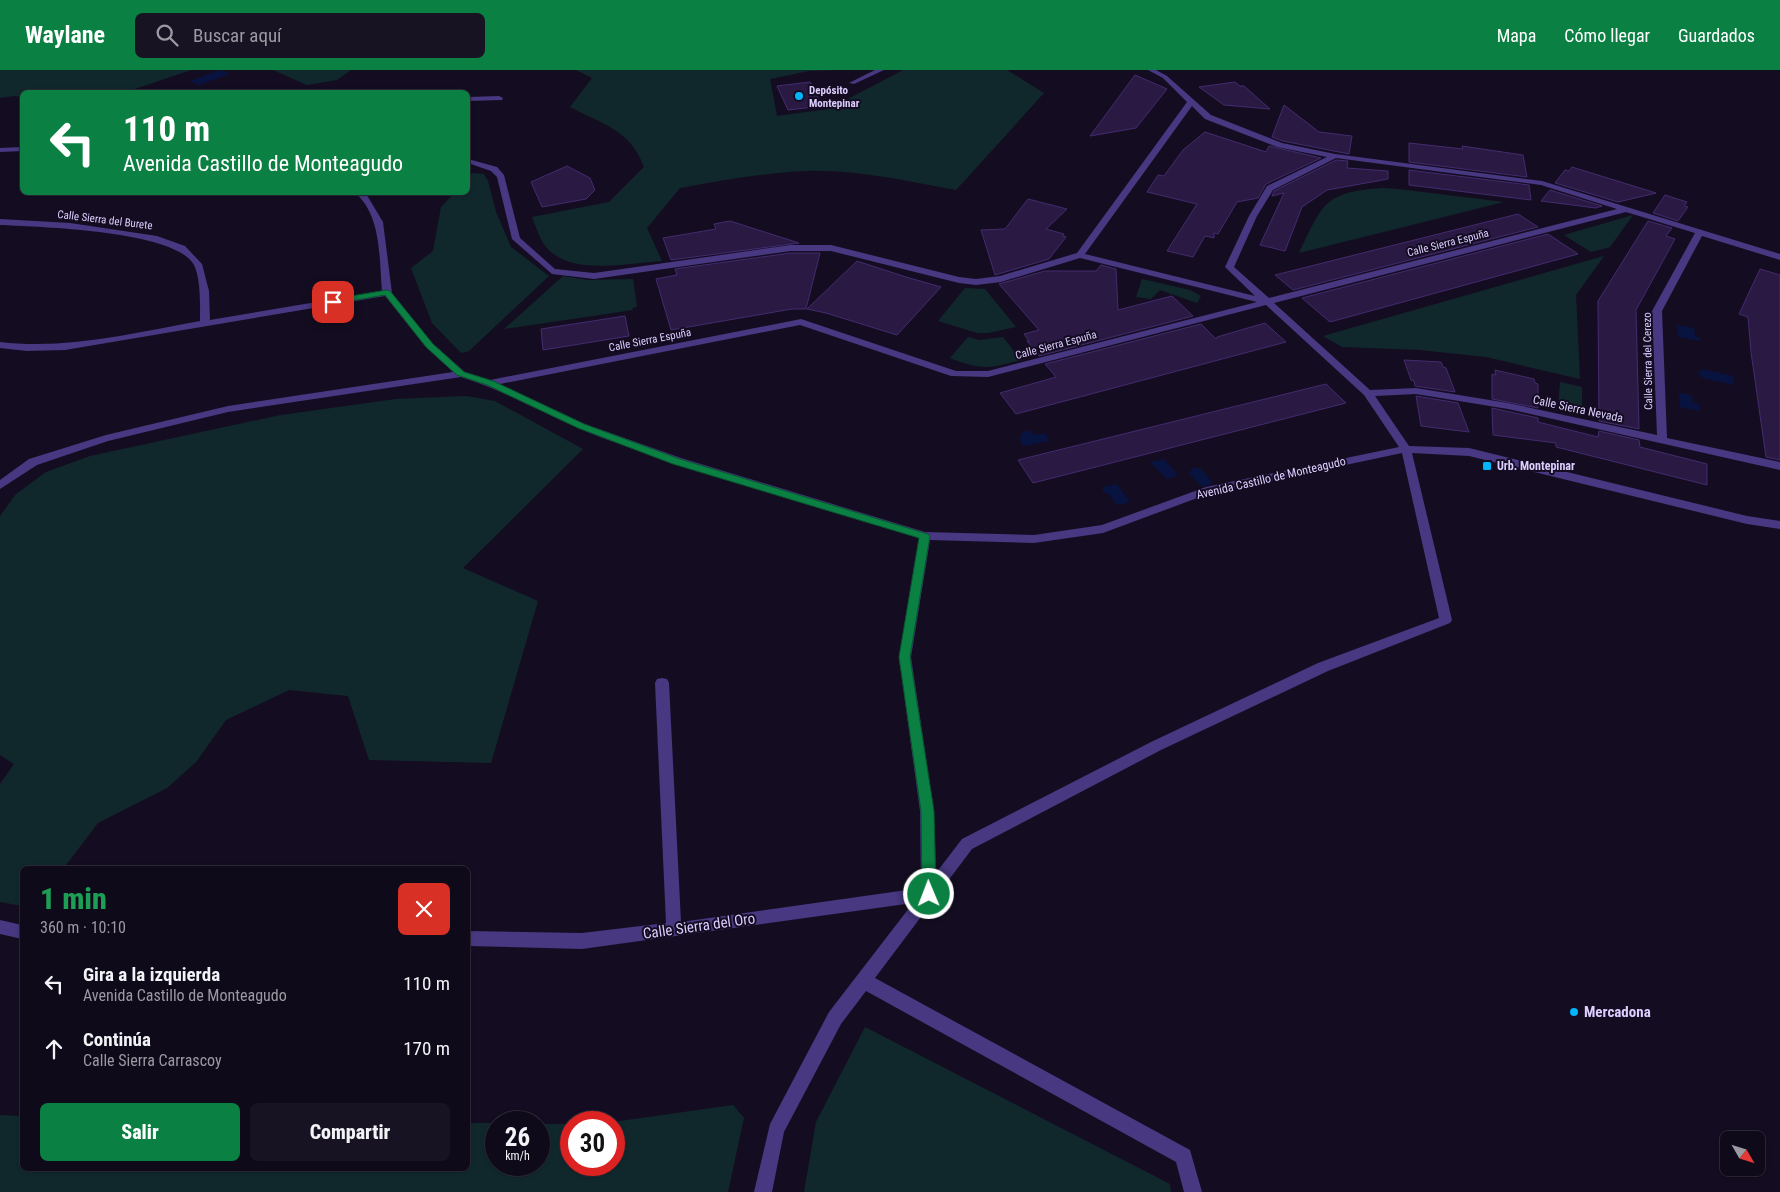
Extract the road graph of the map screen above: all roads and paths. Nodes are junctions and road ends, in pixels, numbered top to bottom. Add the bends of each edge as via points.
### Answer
1 (881, 70) edge
2 (1151, 70) edge
3 (852, 83) dead end
4 (499, 98) dead end
5 (470, 99) edge
6 (1191, 102) junction
7 (20, 149) edge
8 (0, 150) edge
9 (1335, 156) junction
10 (470, 162) edge
11 (363, 195) edge
12 (1626, 209) junction
13 (0, 222) edge
14 (1700, 232) junction
15 (1080, 255) junction
16 (1780, 257) edge
17 (387, 293) junction
18 (1267, 302) junction
19 (205, 323) junction
20 (0, 346) edge
21 (461, 374) junction
22 (490, 383) junction
23 (1368, 392) junction
24 (1662, 440) junction
25 (1406, 450) junction
26 (1780, 466) edge
27 (0, 485) edge
28 (1747, 520) junction
29 (1780, 525) edge
30 (1780, 534) edge
31 (925, 536) junction
32 (662, 683) dead end
33 (929, 894) junction
34 (0, 926) edge
35 (674, 930) junction
36 (20, 931) edge
37 (470, 939) edge
38 (864, 981) junction
39 (763, 1192) edge
40 (1193, 1192) edge

1 - 3 street
2 - 6 street
4 - 5 street
6 - 9 street via 1208,117 1280,145
6 - 15 street
7 - 8 street
9 - 12 street via 1542,183
9 - 18 street via 1270,188 1229,267
10 - 15 street via 494,169 501,177 516,239 552,271 594,276 791,248 831,248 976,282 1001,279
11 - 17 street via 379,222
12 - 14 street
12 - 18 street, Calle Sierra Espuña
13 - 19 street, Calle Sierra del Burete via 70,226 157,239 182,248 198,264 204,291
14 - 16 street
14 - 24 street, Calle Sierra del Cerezo via 1657,311
15 - 18 street
17 - 19 street
17 - 21 street via 430,345
18 - 22 street, Calle Sierra Espuña via 988,374 955,374 801,322
18 - 23 street
19 - 20 street via 66,347
21 - 22 street, Avenida Castillo de Monteagudo
21 - 27 street via 228,409 106,438 34,462
22 - 31 street, Avenida Castillo de Monteagudo via 581,426 677,462
23 - 24 street, Calle Sierra Nevada via 1416,391 1490,403
23 - 25 street
24 - 26 street, Calle Sierra Nevada
25 - 28 street, Avenida Castillo de Monteagudo via 1468,452
25 - 31 street, Avenida Castillo de Monteagudo via 1206,491 1103,528 1034,539
25 - 33 street via 1446,620 1323,667 1156,746 967,844
28 - 29 street, Avenida Castillo de Monteagudo
28 - 30 street, Avenida Castillo de Monteagudo
31 - 33 street via 905,657 927,811
32 - 35 street
33 - 35 street, Calle Sierra del Oro
33 - 38 street
34 - 36 street
35 - 37 street, Calle Sierra del Oro via 582,941
38 - 39 street via 835,1018 776,1130
38 - 40 street via 1184,1156

